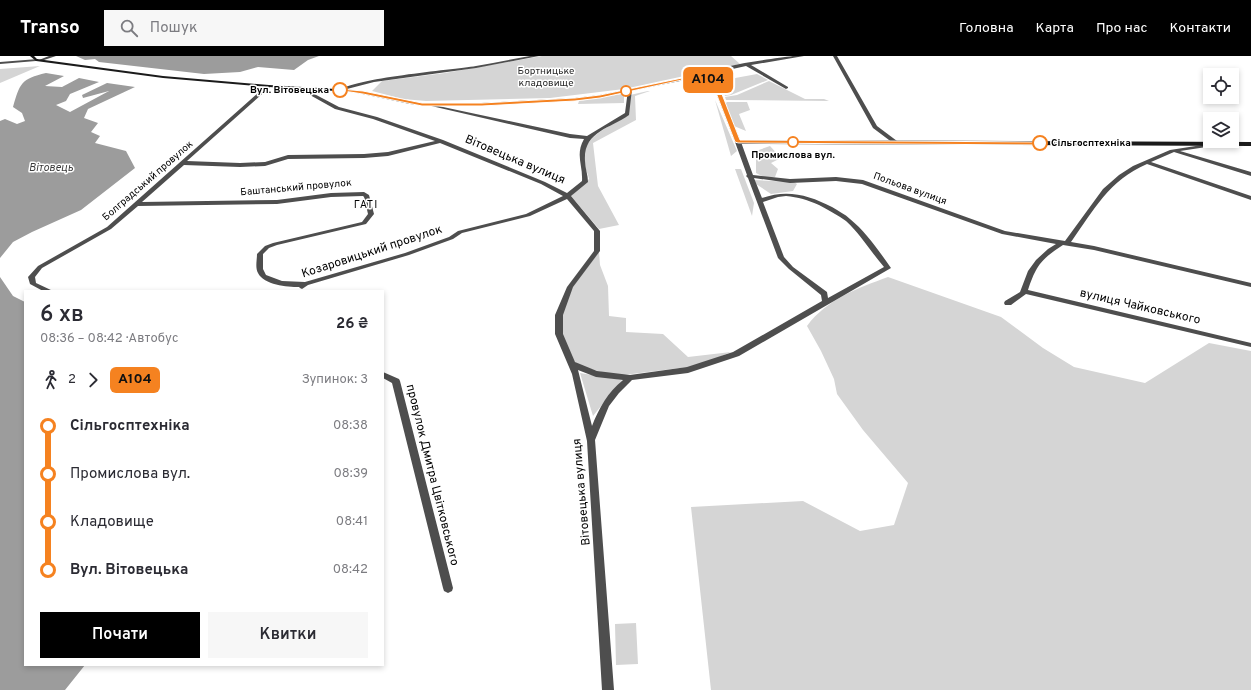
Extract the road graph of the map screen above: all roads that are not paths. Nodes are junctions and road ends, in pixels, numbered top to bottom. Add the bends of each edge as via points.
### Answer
1 (32, 56) edge
2 (54, 56) edge
3 (537, 56) edge
4 (802, 56) edge
5 (835, 56) edge
6 (38, 60) junction
7 (0, 63) edge
8 (748, 65) junction
9 (700, 78) junction
10 (374, 81) junction
11 (269, 86) junction
12 (303, 88) junction
13 (786, 88) dead end
14 (342, 90) junction
15 (630, 90) junction
16 (363, 92) junction
17 (429, 105) junction
18 (588, 138) junction
19 (441, 141) junction
20 (738, 142) junction
21 (895, 142) junction
22 (1203, 144) edge
23 (1239, 144) edge
24 (1251, 144) edge
25 (1203, 146) edge
26 (1188, 148) junction
27 (1172, 151) junction
28 (1195, 157) junction
29 (1146, 162) junction
30 (184, 163) junction
31 (1251, 174) edge
32 (750, 176) junction
33 (753, 186) junction
34 (568, 196) junction
35 (769, 197) junction
36 (1251, 198) edge
37 (759, 201) junction
38 (137, 204) junction
39 (1064, 243) junction
40 (306, 284) junction
41 (1251, 285) edge
42 (47, 290) edge
43 (297, 290) edge
44 (1024, 291) junction
45 (826, 302) junction
46 (1008, 303) dead end
47 (1251, 345) edge
48 (572, 364) junction
49 (384, 375) edge
50 (630, 378) junction
51 (591, 441) junction
52 (448, 588) dead end
53 (608, 690) edge

1 - 6 street
2 - 6 street
3 - 10 street
4 - 8 street
5 - 21 street via 875,127
6 - 7 street
6 - 11 street, Вітовецька вулиця via 163,77
8 - 9 street via 710,72
8 - 13 street
9 - 15 street via 682,79
9 - 20 street via 715,84
10 - 14 street
10 - 16 street via 366,86
11 - 12 street, Вітовецька вулиця
11 - 30 street, Болградський провулок
12 - 14 street
12 - 19 street, Вітовецька вулиця via 337,108
14 - 16 street
15 - 17 street via 548,102
15 - 18 street via 627,114
16 - 17 street
17 - 18 street
18 - 34 street, Козаровицький провулок via 582,155 585,182
19 - 30 street via 388,154 288,157 265,164
19 - 34 street, Вітовецька вулиця
20 - 21 street
20 - 32 street
21 - 22 street
23 - 24 street
25 - 26 street
26 - 27 street
26 - 28 street
27 - 28 street
27 - 29 street
28 - 31 street
29 - 36 street
29 - 39 street via 1108,186
30 - 38 street, Болградський провулок
32 - 33 street
32 - 39 street, Польова вулиця via 795,181 850,180 875,186 1004,233
33 - 35 street
33 - 37 street
34 - 40 street, Козаровицький провулок via 528,215 460,232 451,238 408,254
34 - 48 street, Вітовецька вулиця via 597,231 597,251 570,287 559,315 559,334
35 - 37 street
35 - 45 street via 796,194 838,213 849,222 888,268
37 - 45 street via 781,258 824,294
38 - 40 street, Баштанський провулок via 277,202 331,194 367,196 371,214 364,223 275,244 260,254 260,272 263,276 285,285
38 - 42 street, Болградський провулок via 109,228 40,267 31,277 33,284
39 - 41 street, Польова вулиця via 1198,271
39 - 44 street via 1038,261 1031,271
40 - 43 street, Козаровицький провулок
44 - 46 street
44 - 47 street, вулиця Чайковського
45 - 50 street via 736,354 688,370
48 - 50 street via 596,374
48 - 51 street, Вітовецька вулиця
49 - 52 street, провулок Дмитра Цвітковського via 396,381
50 - 51 street via 607,401
51 - 53 street, Вітовецька вулиця

